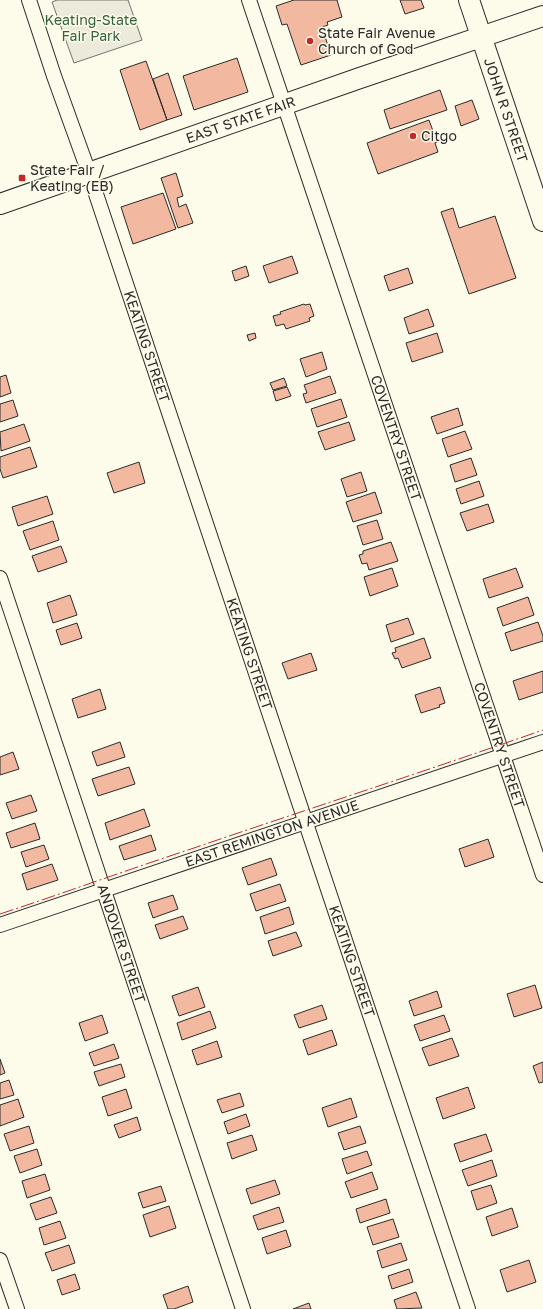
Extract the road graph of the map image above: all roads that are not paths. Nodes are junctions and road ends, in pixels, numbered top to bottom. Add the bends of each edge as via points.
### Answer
1 (29, 0) edge
2 (249, 0) edge
3 (469, 0) edge
4 (543, 16) edge
5 (481, 36) junction
6 (283, 105) junction
7 (89, 173) junction
8 (0, 204) edge
9 (543, 221) edge
10 (0, 578) edge
11 (543, 742) edge
12 (502, 755) junction
13 (305, 822) junction
14 (543, 875) edge
15 (104, 890) junction
16 (0, 925) edge
17 (0, 1260) edge
18 (17, 1309) edge
19 (243, 1309) edge
20 (468, 1309) edge

1 - 7 street, KEATING STREET
2 - 6 street, COVENTRY STREET
3 - 5 street, JOHN R STREET
4 - 5 street, EAST STATE FAIR
5 - 6 street, EAST STATE FAIR
5 - 9 street, JOHN R STREET
6 - 7 street, EAST STATE FAIR
6 - 12 street, COVENTRY STREET
7 - 8 street, EAST STATE FAIR
7 - 13 street, KEATING STREET
10 - 15 street, ANDOVER STREET
11 - 12 street, EAST REMINGTON AVENUE
12 - 13 street, EAST REMINGTON AVENUE
12 - 14 street, COVENTRY STREET
13 - 15 street, EAST REMINGTON AVENUE
13 - 20 street, KEATING STREET
15 - 16 street, EAST REMINGTON AVENUE
15 - 19 street, ANDOVER STREET
17 - 18 street

